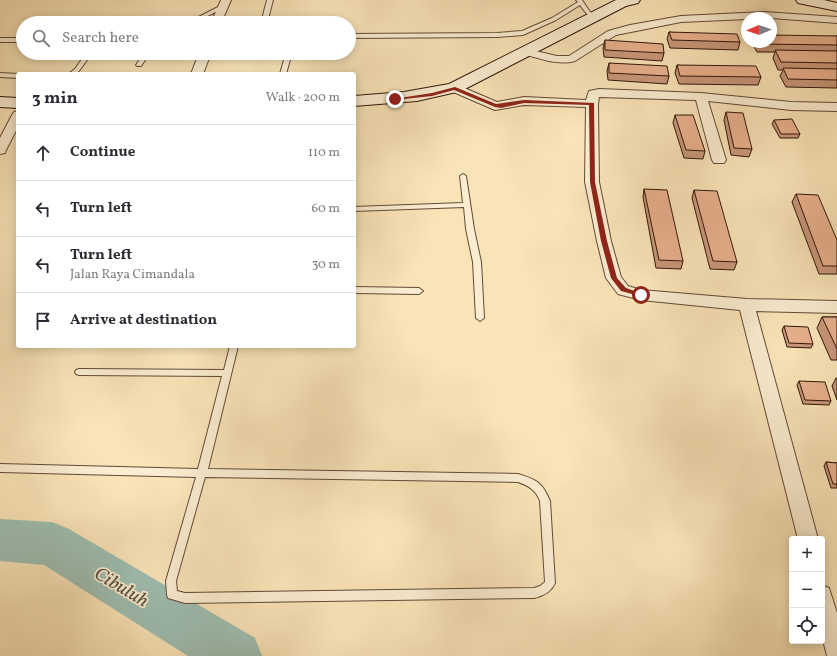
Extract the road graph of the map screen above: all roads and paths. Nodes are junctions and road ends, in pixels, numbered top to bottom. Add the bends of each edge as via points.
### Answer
1 (270, 0) edge
2 (803, 0) edge
3 (624, 1) edge
4 (579, 2) edge
5 (224, 3) edge
6 (837, 7) edge
7 (202, 16) edge
8 (219, 16) edge
9 (266, 16) edge
10 (596, 17) junction
11 (837, 20) edge
12 (356, 36) edge
13 (0, 40) edge
14 (16, 40) edge
15 (527, 52) junction
16 (84, 60) edge
17 (143, 60) edge
18 (202, 60) edge
19 (287, 60) edge
20 (139, 66) dead end
21 (74, 72) edge
22 (198, 72) edge
23 (284, 72) edge
24 (0, 76) edge
25 (16, 76) edge
26 (455, 88) junction
27 (701, 97) junction
28 (356, 101) edge
29 (0, 102) edge
30 (16, 103) edge
31 (592, 104) junction
32 (837, 107) edge
33 (16, 119) edge
34 (0, 150) edge
35 (719, 160) dead end
36 (463, 176) dead end
37 (467, 205) junction
38 (356, 209) edge
39 (356, 290) edge
40 (419, 291) dead end
41 (748, 305) junction
42 (837, 307) edge
43 (480, 318) dead end
44 (234, 348) edge
45 (79, 372) dead end
46 (228, 373) junction
47 (0, 468) edge
48 (202, 473) junction
49 (807, 536) edge
50 (825, 607) edge
51 (837, 653) edge

1 - 9 lane
2 - 6 street
3 - 10 street
4 - 10 lane via 588,13
4 - 12 lane via 554,20 523,33
5 - 7 lane
5 - 8 street
10 - 15 street
11 - 15 street via 764,15 681,19 612,33 571,59 557,59
13 - 14 lane
15 - 26 street
16 - 21 lane
17 - 20 lane
18 - 22 street
19 - 23 lane
24 - 25 lane
26 - 28 street via 412,97
26 - 31 street via 495,106 524,101
27 - 31 street via 599,93 592,94
27 - 32 street via 791,106
27 - 35 street
29 - 30 street
31 - 41 street via 592,182 614,278 623,290 641,295
33 - 34 street
36 - 37 lane
37 - 38 lane
37 - 43 lane via 477,262
39 - 40 lane
41 - 42 street
41 - 49 street
44 - 46 lane
45 - 46 lane
46 - 48 lane
47 - 48 lane
48 - 48 lane via 171,581 172,595 178,597 534,594 541,592 550,583 545,501 538,488 526,480
50 - 51 street

